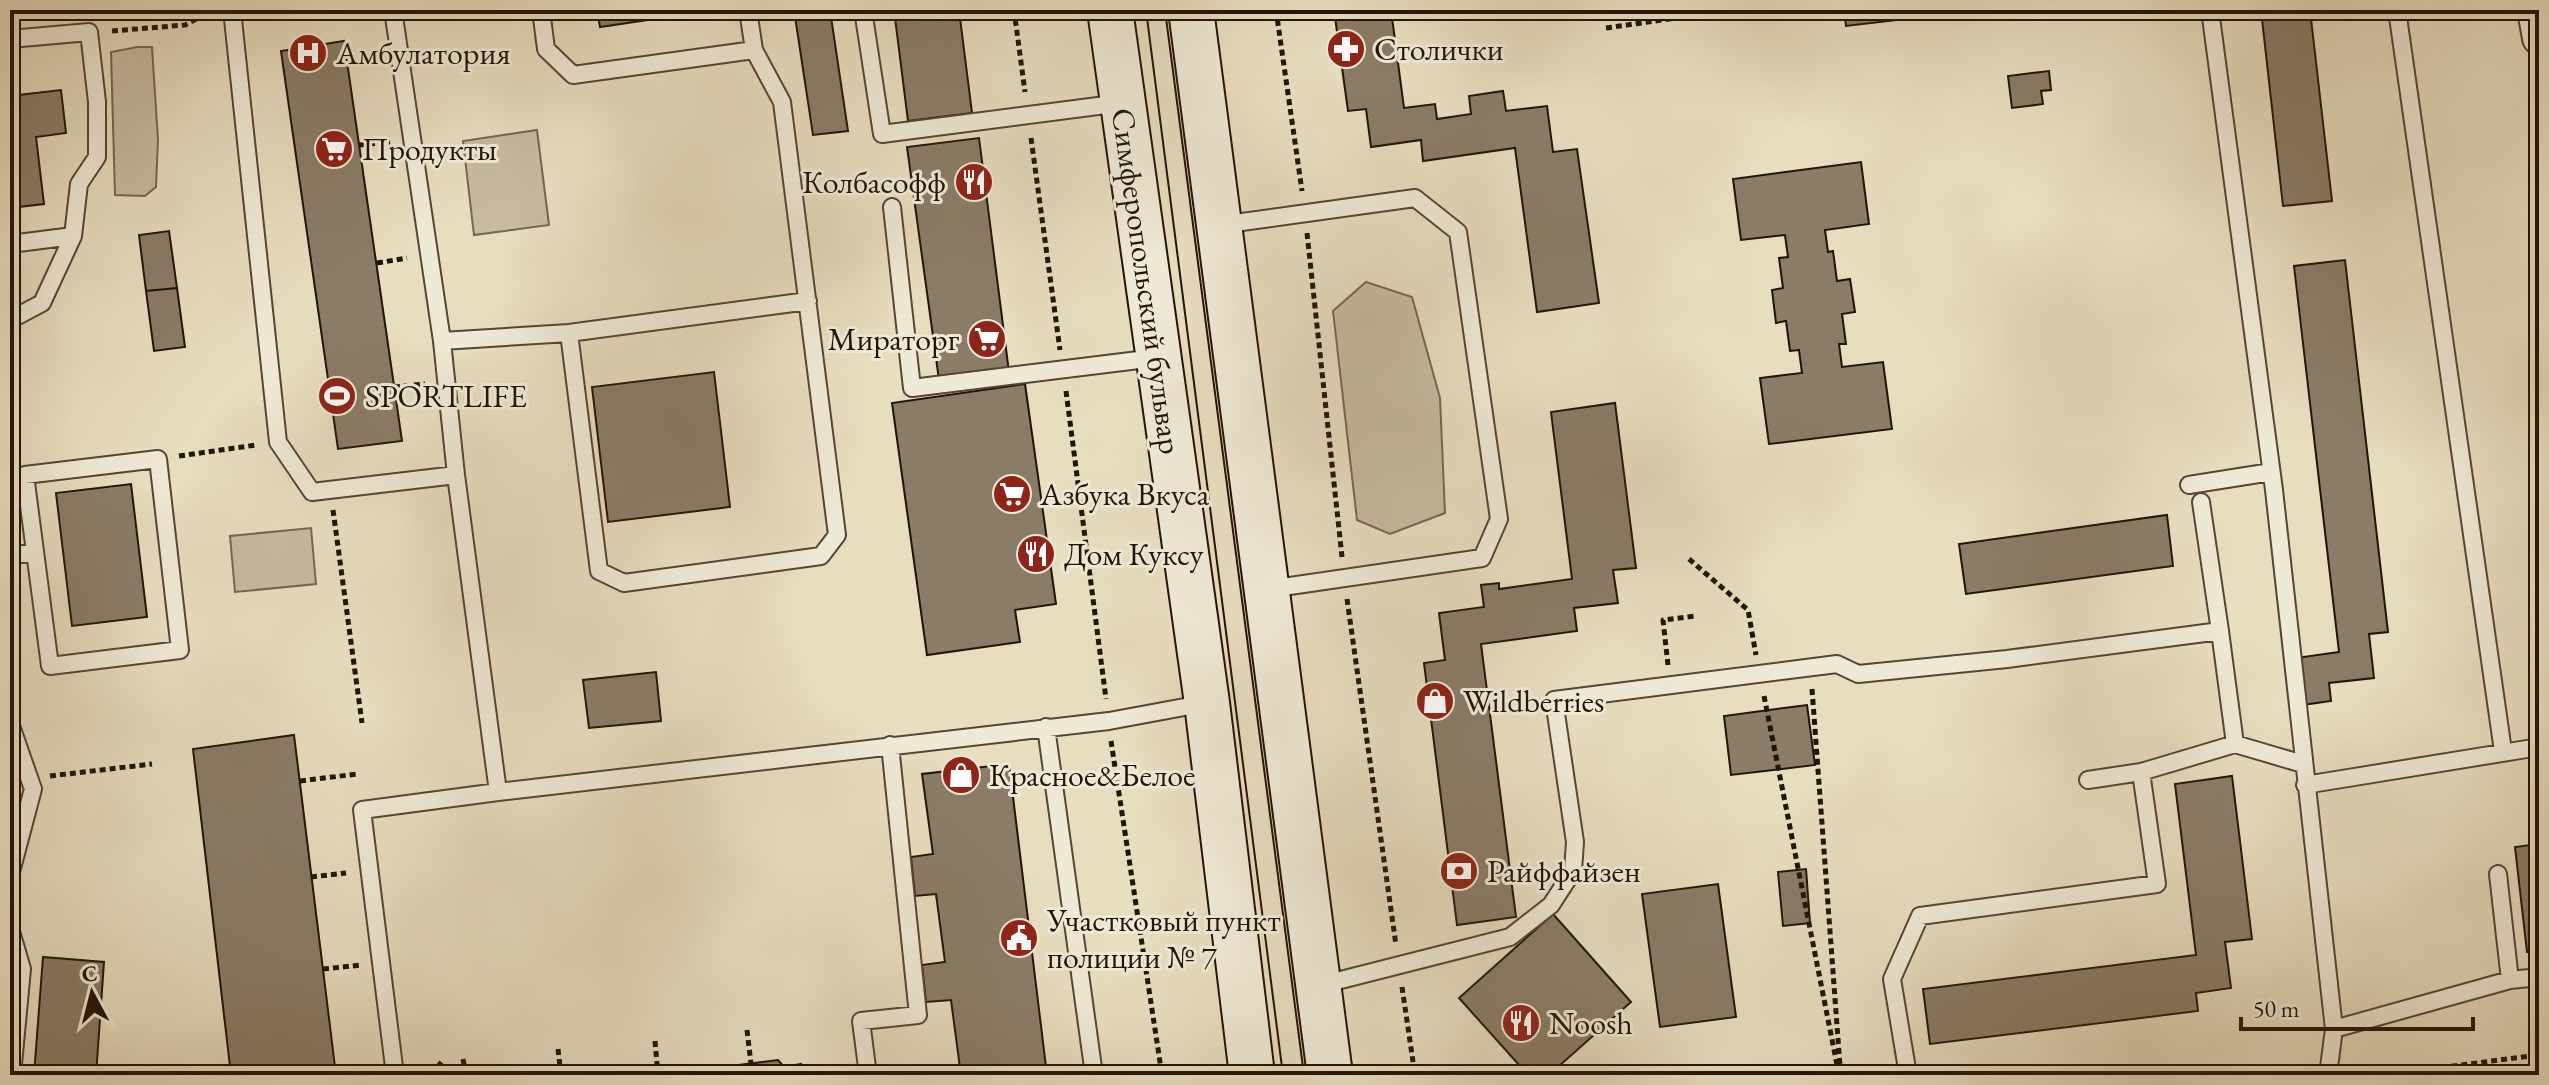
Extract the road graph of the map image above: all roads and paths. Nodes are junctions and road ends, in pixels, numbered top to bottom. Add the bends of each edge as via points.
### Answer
1 (215, 10) edge
2 (232, 10) edge
3 (393, 10) edge
4 (541, 10) edge
5 (748, 10) edge
6 (863, 10) edge
7 (1014, 10) edge
8 (1110, 10) edge
9 (1191, 10) edge
10 (1276, 10) edge
11 (1732, 10) edge
12 (2210, 10) edge
13 (2397, 10) edge
14 (2534, 10) edge
15 (1606, 28) dead end
16 (89, 32) junction
17 (2539, 38) edge
18 (10, 39) edge
19 (754, 50) junction
20 (1123, 103) junction
21 (1028, 115) junction
22 (412, 140) junction
23 (359, 145) dead end
24 (892, 207) dead end
25 (1305, 211) junction
26 (1218, 225) junction
27 (73, 236) junction
28 (10, 244) edge
29 (429, 255) junction
30 (377, 263) dead end
31 (808, 301) junction
32 (10, 320) edge
33 (569, 333) junction
34 (442, 341) junction
35 (1157, 358) junction
36 (1063, 369) junction
37 (278, 442) junction
38 (158, 459) junction
39 (2271, 472) junction
40 (456, 475) junction
41 (2189, 485) dead end
42 (330, 490) junction
43 (2201, 502) dead end
44 (34, 553) junction
45 (10, 555) edge
46 (1689, 559) dead end
47 (1345, 580) junction
48 (1266, 590) junction
49 (1696, 616) dead end
50 (2220, 631) junction
51 (1667, 661) dead end
52 (1811, 667) junction
53 (1760, 673) junction
54 (1207, 703) junction
55 (1109, 721) junction
56 (10, 723) edge
57 (362, 723) dead end
58 (1046, 727) junction
59 (2235, 744) junction
60 (890, 745) junction
61 (2539, 747) edge
62 (14, 751) edge
63 (2503, 751) junction
64 (152, 764) dead end
65 (2303, 764) junction
66 (2141, 772) junction
67 (357, 774) dead end
68 (2088, 780) dead end
69 (300, 781) dead end
70 (2305, 785) junction
71 (33, 789) junction
72 (498, 792) junction
73 (369, 870) junction
74 (2498, 874) dead end
75 (10, 876) edge
76 (311, 877) dead end
77 (10, 928) edge
78 (381, 963) junction
79 (1399, 966) junction
80 (323, 969) dead end
81 (2539, 977) edge
82 (2510, 980) junction
83 (1317, 986) junction
84 (2334, 1029) junction
85 (747, 1030) dead end
86 (655, 1041) dead end
87 (558, 1049) dead end
88 (2539, 1055) edge
89 (463, 1059) dead end
90 (442, 1061) dead end
91 (751, 1064) dead end
92 (12, 1075) edge
93 (395, 1075) edge
94 (432, 1075) edge
95 (466, 1075) edge
96 (561, 1075) edge
97 (658, 1075) edge
98 (868, 1075) edge
99 (1094, 1075) edge
100 (1162, 1075) edge
101 (1252, 1075) edge
102 (1330, 1075) edge
103 (1415, 1075) edge
104 (1840, 1075) edge
105 (1908, 1075) edge
106 (2328, 1075) edge
107 (2382, 1075) edge

1 - 16 path via 185,25
2 - 37 lane
3 - 22 lane
4 - 19 lane via 546,49 573,75
5 - 19 lane
6 - 21 lane via 882,134
7 - 21 path
8 - 20 main road, Симферопольский бульвар
9 - 26 main road
10 - 25 path
11 - 15 path
12 - 39 lane
13 - 63 lane
14 - 17 street
16 - 18 lane
16 - 27 lane via 97,157 79,184
19 - 31 lane via 782,102
20 - 21 lane
20 - 35 main road, Симферопольский бульвар
21 - 36 path
22 - 23 path
22 - 29 lane
24 - 36 lane via 912,388
25 - 26 lane
25 - 47 path
25 - 47 lane via 1415,198 1458,232 1499,519 1482,558
26 - 48 main road
27 - 28 lane
27 - 32 lane via 42,303
29 - 30 path
29 - 34 lane
31 - 33 lane
31 - 33 lane via 837,535 821,556 624,583 599,571
33 - 34 lane
34 - 40 lane
35 - 36 lane
35 - 54 main road, Симферопольский бульвар
36 - 55 path
37 - 38 path
37 - 42 lane via 312,492
38 - 44 lane via 25,475
38 - 44 lane via 180,650 50,666
39 - 41 lane
39 - 65 lane
40 - 42 lane
40 - 72 lane
42 - 57 path
43 - 50 lane
44 - 45 lane
46 - 53 path via 1748,610
47 - 48 lane
47 - 79 path
48 - 83 main road
49 - 51 path via 1663,620
50 - 52 lane via 1858,674 1837,664
50 - 59 lane
52 - 53 lane
52 - 104 path
53 - 79 lane via 1554,700 1575,842 1573,871 1551,905 1510,937
53 - 104 path
54 - 55 lane
54 - 101 main road, Симферопольский бульвар
55 - 58 lane
55 - 100 path
56 - 62 lane
58 - 60 lane
58 - 99 lane
59 - 65 lane
59 - 66 lane
60 - 72 lane
60 - 98 lane via 918,1015 861,1021
61 - 63 lane
62 - 71 lane
63 - 70 lane
64 - 71 path via 53,774
65 - 70 lane
66 - 68 lane
66 - 105 lane via 2157,884 1920,916 1892,979
67 - 69 path
70 - 84 lane
71 - 75 lane
72 - 73 lane via 362,810
73 - 76 path
73 - 78 lane
74 - 82 lane
77 - 92 lane via 22,969
78 - 80 path
78 - 93 lane
79 - 83 lane
79 - 103 path
81 - 82 lane
82 - 84 lane
83 - 102 main road
84 - 106 lane
85 - 91 path
86 - 97 path
87 - 96 path
88 - 107 path
89 - 95 path
90 - 94 path

